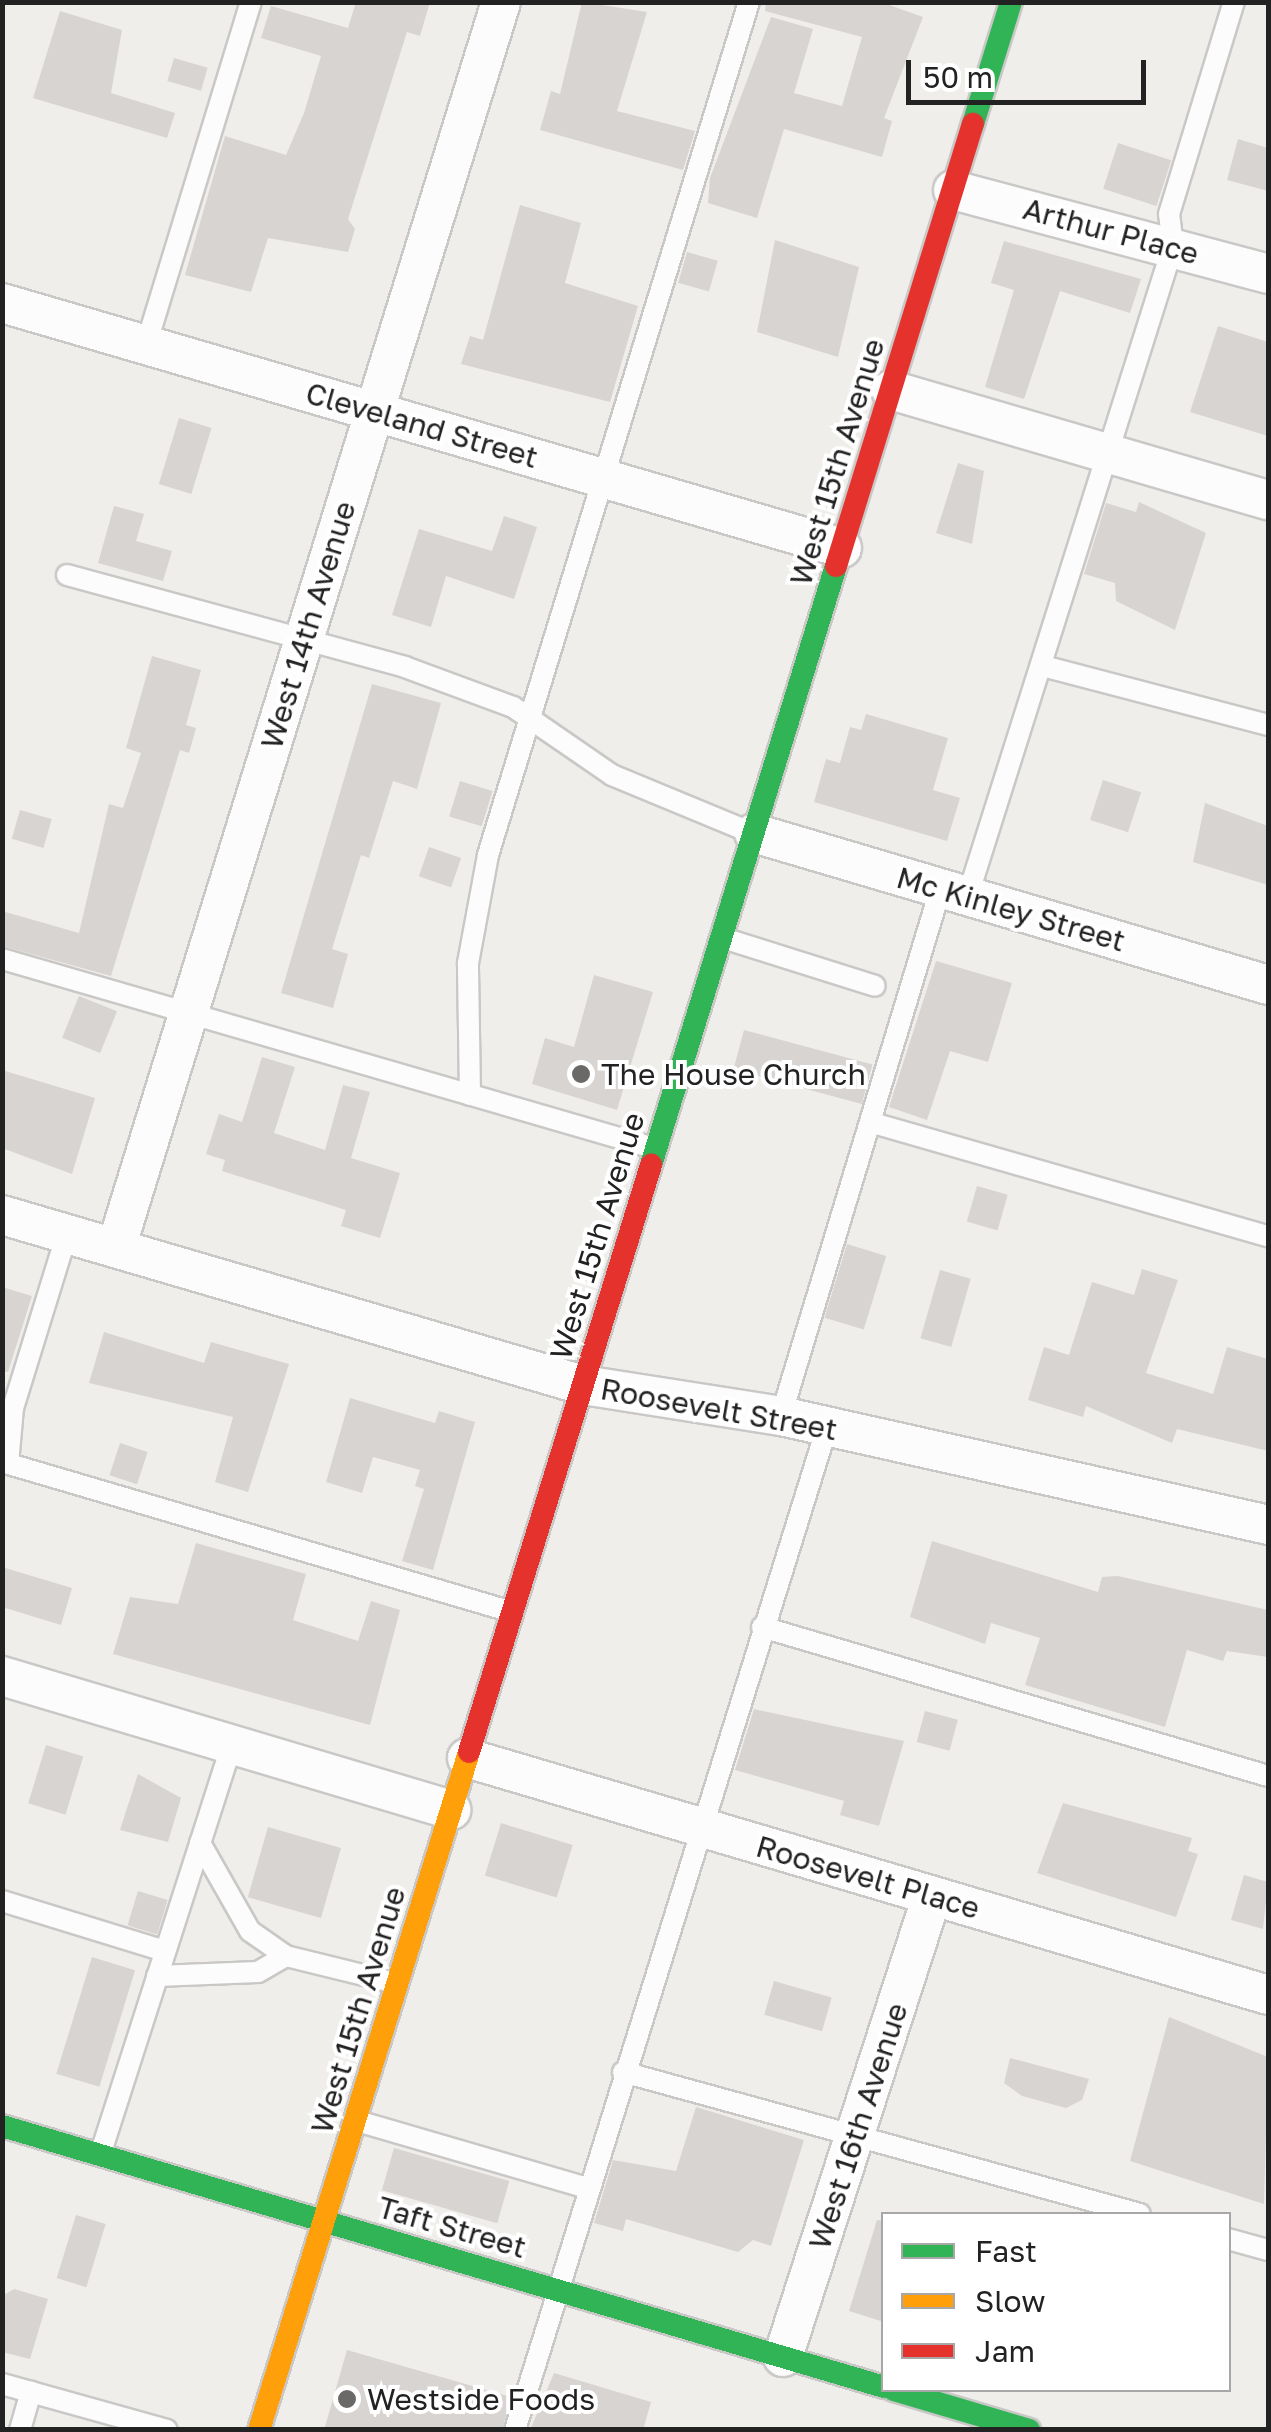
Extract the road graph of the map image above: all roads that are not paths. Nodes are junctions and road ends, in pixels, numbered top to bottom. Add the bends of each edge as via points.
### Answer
1 (251, 2) edge
2 (501, 2) edge
3 (749, 2) edge
4 (1011, 2) edge
5 (1234, 2) edge
6 (952, 190) junction
7 (1173, 246) junction
8 (1268, 274) edge
9 (2, 304) edge
10 (146, 345) junction
11 (891, 390) junction
12 (374, 410) junction
13 (1109, 453) junction
14 (601, 477) junction
15 (1268, 500) edge
16 (842, 548) junction
17 (66, 575) dead end
18 (302, 644) junction
19 (1043, 666) junction
20 (534, 723) junction
21 (1268, 725) edge
22 (754, 834) junction
23 (954, 891) junction
24 (721, 938) junction
25 (2, 959) edge
26 (1268, 985) edge
27 (875, 986) dead end
28 (190, 1015) junction
29 (470, 1095) junction
30 (873, 1123) junction
31 (656, 1148) junction
32 (2, 1215) edge
33 (68, 1234) junction
34 (1268, 1236) edge
35 (116, 1248) junction
36 (583, 1384) junction
37 (780, 1416) junction
38 (827, 1427) junction
39 (5, 1463) edge
40 (1268, 1526) edge
41 (512, 1612) junction
42 (762, 1626) junction
43 (2, 1676) edge
44 (232, 1745) junction
45 (467, 1758) junction
46 (1268, 1776) edge
47 (451, 1810) junction
48 (698, 1828) junction
49 (200, 1843) junction
50 (932, 1896) junction
51 (2, 1901) edge
52 (165, 1952) junction
53 (286, 1956) junction
54 (157, 1976) junction
55 (398, 1983) junction
56 (1268, 1996) edge
57 (623, 2072) junction
58 (355, 2121) junction
59 (2, 2126) edge
60 (855, 2136) junction
61 (100, 2154) junction
62 (588, 2188) junction
63 (1133, 2212) edge
64 (324, 2220) junction
65 (1231, 2240) edge
66 (1268, 2250) edge
67 (558, 2290) junction
68 (783, 2357) junction
69 (2, 2384) edge
70 (881, 2385) edge
71 (31, 2392) junction
72 (901, 2392) edge
73 (20, 2430) edge
74 (167, 2430) edge
75 (259, 2430) edge
76 (514, 2430) edge
77 (1028, 2430) edge

1 - 10 lane
2 - 12 street, West 14th Avenue
3 - 14 lane
4 - 6 main road, West 15th Avenue
5 - 7 lane via 1169,214
6 - 7 street, Arthur Place
6 - 11 main road, West 15th Avenue
7 - 8 street, Arthur Place
7 - 13 lane
9 - 10 street, Cleveland Street
10 - 12 street, Cleveland Street
11 - 13 street
11 - 16 main road, West 15th Avenue
12 - 14 street, Cleveland Street
12 - 18 street, West 14th Avenue
13 - 15 street
13 - 19 lane
14 - 16 street, Cleveland Street
14 - 20 lane via 559,604
16 - 22 main road, West 15th Avenue
17 - 18 lane
18 - 20 lane via 404,666
18 - 28 street, West 14th Avenue
19 - 21 lane
19 - 23 lane
20 - 22 lane via 612,774
20 - 29 lane via 475,912
22 - 23 street, Mc Kinley Street
22 - 24 main road, West 15th Avenue
23 - 26 street, Mc Kinley Street
23 - 30 lane
24 - 27 lane
24 - 31 main road, West 15th Avenue
25 - 28 lane
28 - 29 lane
28 - 35 street, West 14th Avenue
29 - 31 lane
30 - 34 lane
30 - 37 lane
31 - 36 main road, West 15th Avenue
32 - 33 street, Roosevelt Street
33 - 35 street, Roosevelt Street
33 - 39 lane via 13,1408
35 - 36 street, Roosevelt Street
36 - 37 street, Roosevelt Street
36 - 41 main road, West 15th Avenue
37 - 38 street, Roosevelt Street
38 - 40 street, Roosevelt Street
38 - 42 lane
39 - 41 lane
41 - 45 main road, West 15th Avenue
42 - 46 lane
42 - 48 lane
43 - 44 street
44 - 47 street
44 - 49 lane
45 - 47 main road, West 15th Avenue
45 - 48 street, Roosevelt Place
47 - 55 main road, West 15th Avenue
48 - 50 street, Roosevelt Place
48 - 57 lane
49 - 52 lane
49 - 53 lane via 250,1931
50 - 56 street, Roosevelt Place
50 - 60 street, West 16th Avenue
51 - 52 lane
52 - 54 lane
53 - 54 lane via 258,1972
53 - 55 lane
54 - 61 lane
55 - 58 main road, West 15th Avenue
57 - 60 lane
57 - 62 lane
58 - 62 lane
58 - 64 main road, West 15th Avenue
59 - 61 main road, Taft Street
60 - 63 lane
60 - 68 street, West 16th Avenue
61 - 64 main road, Taft Street
62 - 67 lane
64 - 67 main road, Taft Street
64 - 75 main road, West 15th Avenue
65 - 66 lane
67 - 68 main road, Taft Street
67 - 76 lane
68 - 70 main road, Taft Street
69 - 71 lane
71 - 73 lane
71 - 74 lane
72 - 77 main road

